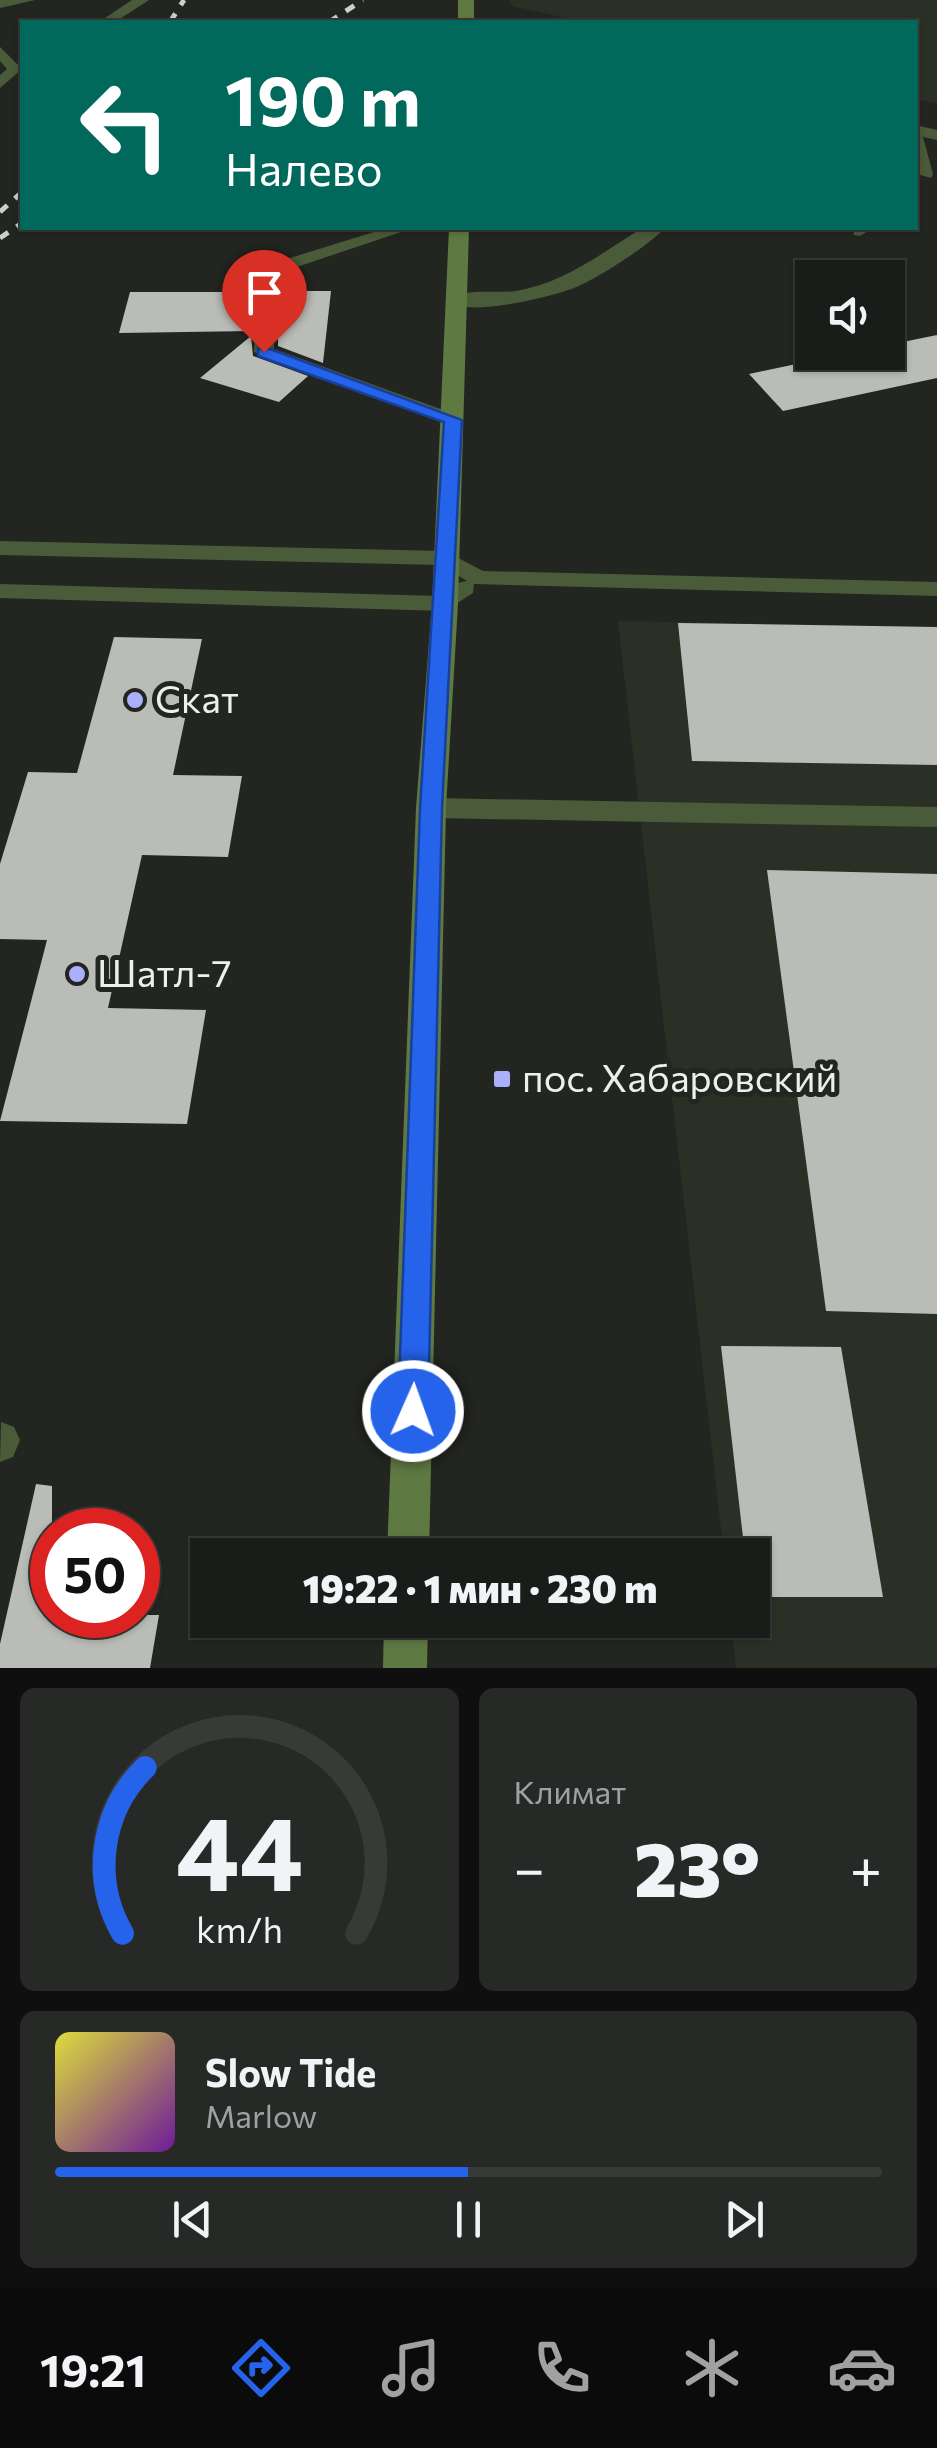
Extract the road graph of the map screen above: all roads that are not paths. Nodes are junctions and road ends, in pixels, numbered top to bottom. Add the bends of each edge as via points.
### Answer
1 (28, 0) edge
2 (142, 0) edge
3 (0, 4) edge
4 (109, 20) edge
5 (11, 58) edge
6 (0, 83) edge
7 (918, 145) edge
8 (926, 178) edge
9 (398, 230) edge
10 (459, 230) edge
11 (652, 230) edge
12 (457, 301) junction
13 (453, 420) junction
14 (0, 548) edge
15 (445, 558) junction
16 (478, 578) junction
17 (937, 589) edge
18 (0, 591) edge
19 (445, 604) junction
20 (431, 808) junction
21 (937, 818) edge
22 (409, 1538) edge
23 (406, 1638) edge
24 (405, 1668) edge

1 - 3 lane
2 - 4 lane
5 - 6 lane via 15,69
7 - 8 lane
9 - 13 lane via 271,270 264,352
10 - 12 main road
11 - 12 street via 570,282 518,297
12 - 13 main road
13 - 15 main road
14 - 15 lane
15 - 16 lane
15 - 19 main road
16 - 17 lane
16 - 19 lane
18 - 19 lane
19 - 20 main road
20 - 21 lane
20 - 22 main road
23 - 24 main road

